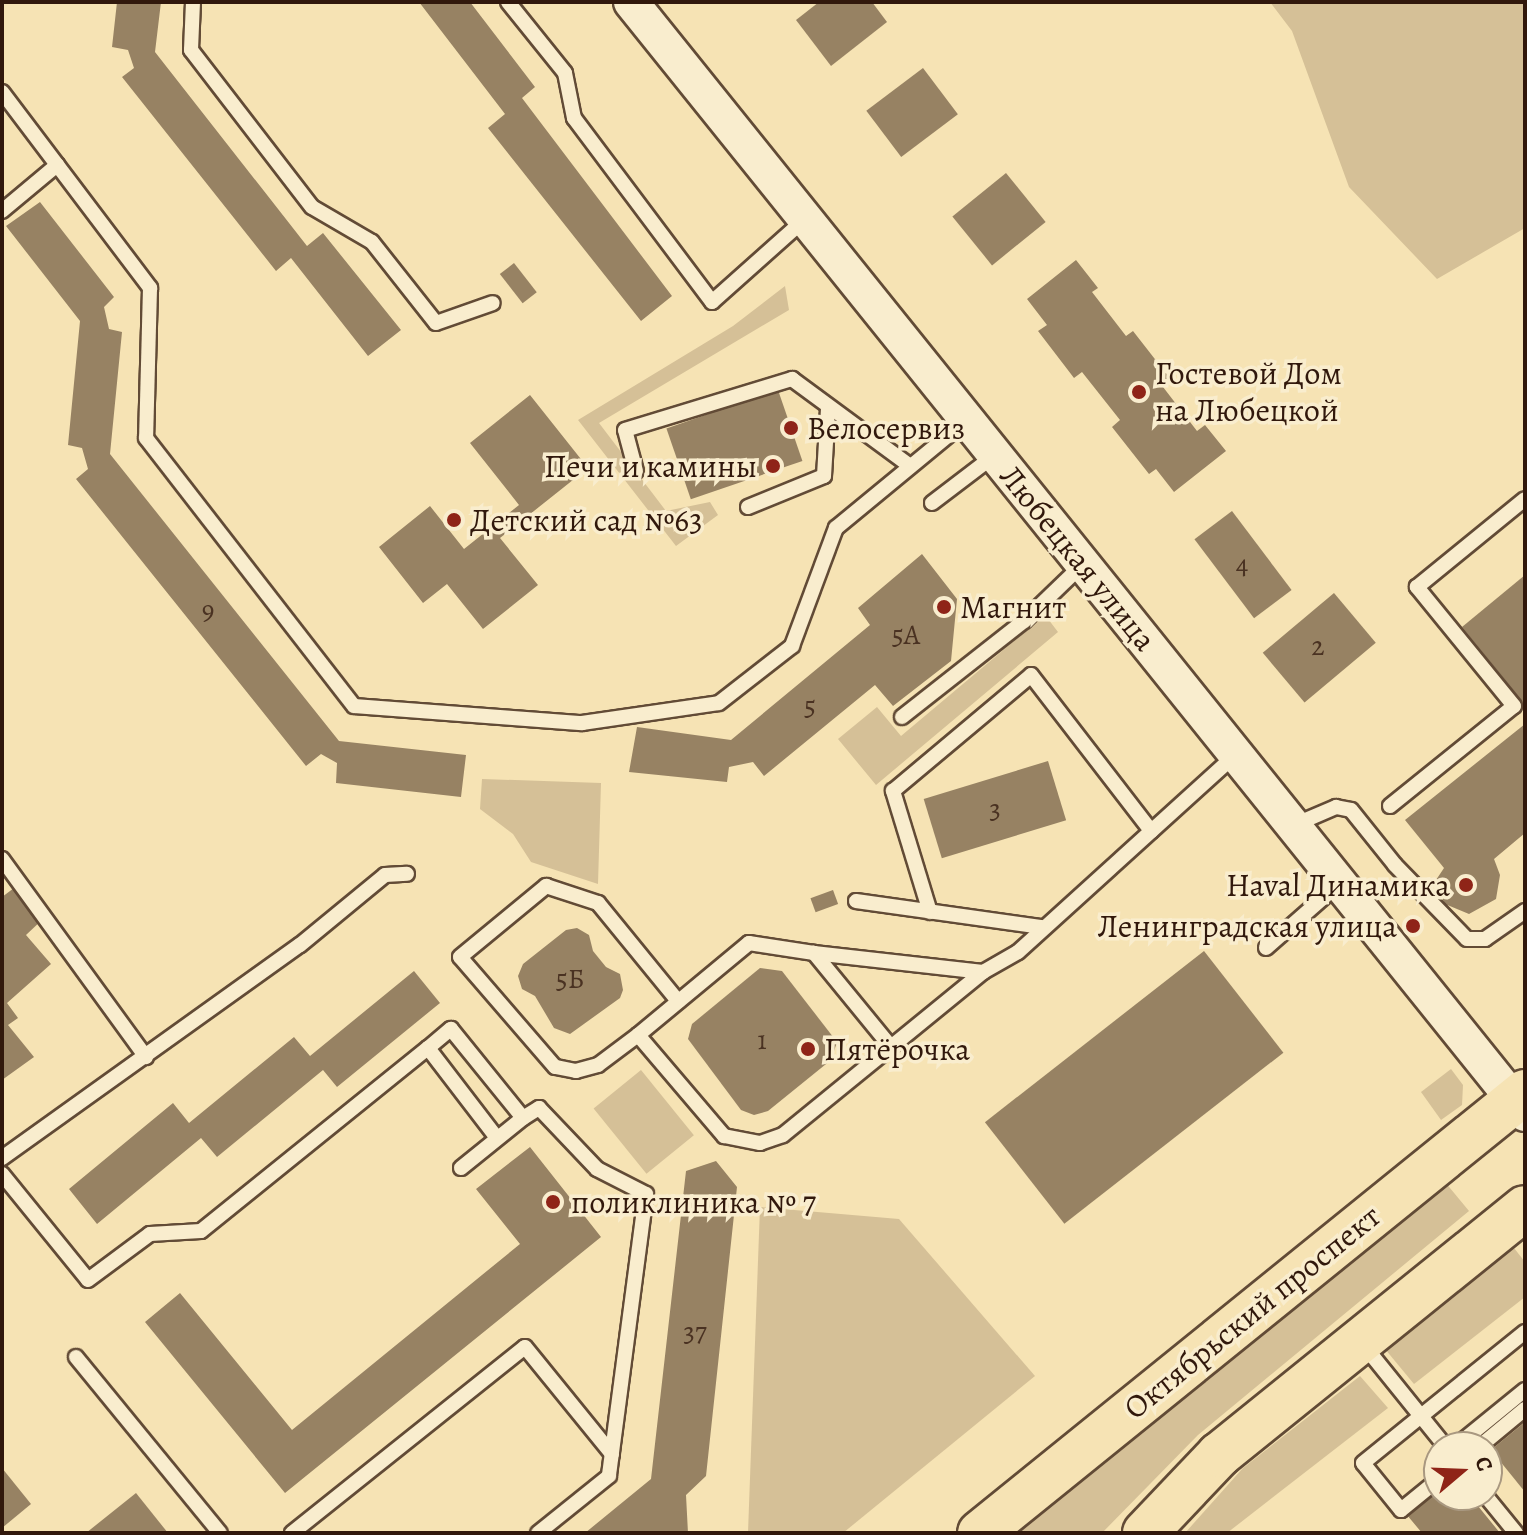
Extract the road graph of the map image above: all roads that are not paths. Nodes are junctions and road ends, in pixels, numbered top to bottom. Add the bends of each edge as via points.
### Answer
1 (193, 2) edge
2 (508, 2) edge
3 (631, 2) edge
4 (2, 92) edge
5 (57, 165) junction
6 (2, 211) edge
7 (805, 219) junction
8 (493, 303) dead end
9 (828, 409) junction
10 (967, 420) junction
11 (995, 455) junction
12 (910, 466) junction
13 (636, 471) dead end
14 (1525, 499) edge
15 (932, 503) dead end
16 (748, 507) dead end
17 (1083, 564) junction
18 (902, 717) dead end
19 (1236, 754) junction
20 (1390, 806) dead end
21 (1293, 825) junction
22 (1151, 831) junction
23 (2, 859) edge
24 (407, 874) dead end
25 (1340, 883) junction
26 (856, 901) dead end
27 (1525, 911) edge
28 (930, 912) junction
29 (1042, 927) junction
30 (1266, 948) dead end
31 (814, 953) junction
32 (983, 972) junction
33 (678, 1001) junction
34 (638, 1035) junction
35 (891, 1047) junction
36 (428, 1048) junction
37 (146, 1057) junction
38 (1521, 1102) edge
39 (523, 1118) junction
40 (497, 1138) junction
41 (2, 1158) edge
42 (461, 1168) dead end
43 (2, 1174) edge
44 (1525, 1208) edge
45 (1525, 1332) edge
46 (1359, 1340) junction
47 (76, 1357) dead end
48 (1525, 1390) edge
49 (1525, 1409) edge
50 (1420, 1417) junction
51 (1432, 1431) edge
52 (1475, 1431) edge
53 (1498, 1431) edge
54 (612, 1454) junction
55 (1423, 1492) edge
56 (1498, 1511) edge
57 (220, 1533) edge
58 (292, 1533) edge
59 (538, 1533) edge
60 (980, 1533) edge
61 (1145, 1533) edge
62 (1516, 1533) edge

1 - 8 lane via 191,50 312,207 372,242 436,323
2 - 7 lane via 565,73 574,118 712,302
3 - 7 street, Любецкая улица
4 - 5 lane
5 - 6 lane
5 - 12 lane via 150,288 146,438 354,706 582,723 719,703 792,646 836,528
7 - 10 street, Любецкая улица
9 - 12 lane
9 - 13 lane via 792,379 625,430
9 - 16 lane via 824,476
10 - 11 street, Любецкая улица
10 - 12 lane
11 - 15 lane
11 - 17 street, Любецкая улица
14 - 20 lane via 1417,587 1514,706
17 - 18 lane via 1024,621
17 - 19 street, Любецкая улица
19 - 21 street, Любецкая улица
19 - 22 lane
21 - 25 street, Любецкая улица
21 - 27 lane via 1336,807 1351,810 1395,865 1467,939 1485,939
22 - 28 lane via 1031,675 893,791
22 - 29 lane
23 - 37 lane
24 - 37 lane via 385,875
25 - 30 lane
25 - 38 street, Любецкая улица
26 - 28 lane
28 - 29 lane
29 - 32 lane via 1018,952
31 - 32 lane
31 - 33 lane via 749,943
31 - 35 lane
32 - 35 lane
33 - 34 lane
33 - 34 lane via 598,903 546,886 460,957 555,1067 576,1071 598,1065
34 - 35 lane via 714,1128 748,1143 783,1135
36 - 39 lane via 451,1029
36 - 40 lane
36 - 43 lane via 201,1231 150,1234 88,1280
37 - 41 lane
38 - 60 main road, Октябрьский проспект
39 - 40 lane
39 - 54 lane via 539,1108 597,1169 646,1194
40 - 42 lane
44 - 46 main road
45 - 50 lane
46 - 50 lane
46 - 61 main road via 1219,1455
47 - 57 lane
48 - 52 lane
49 - 53 lane
50 - 51 lane
50 - 55 lane via 1363,1463 1401,1510
54 - 58 lane via 525,1347
54 - 59 lane via 609,1476
56 - 62 lane

